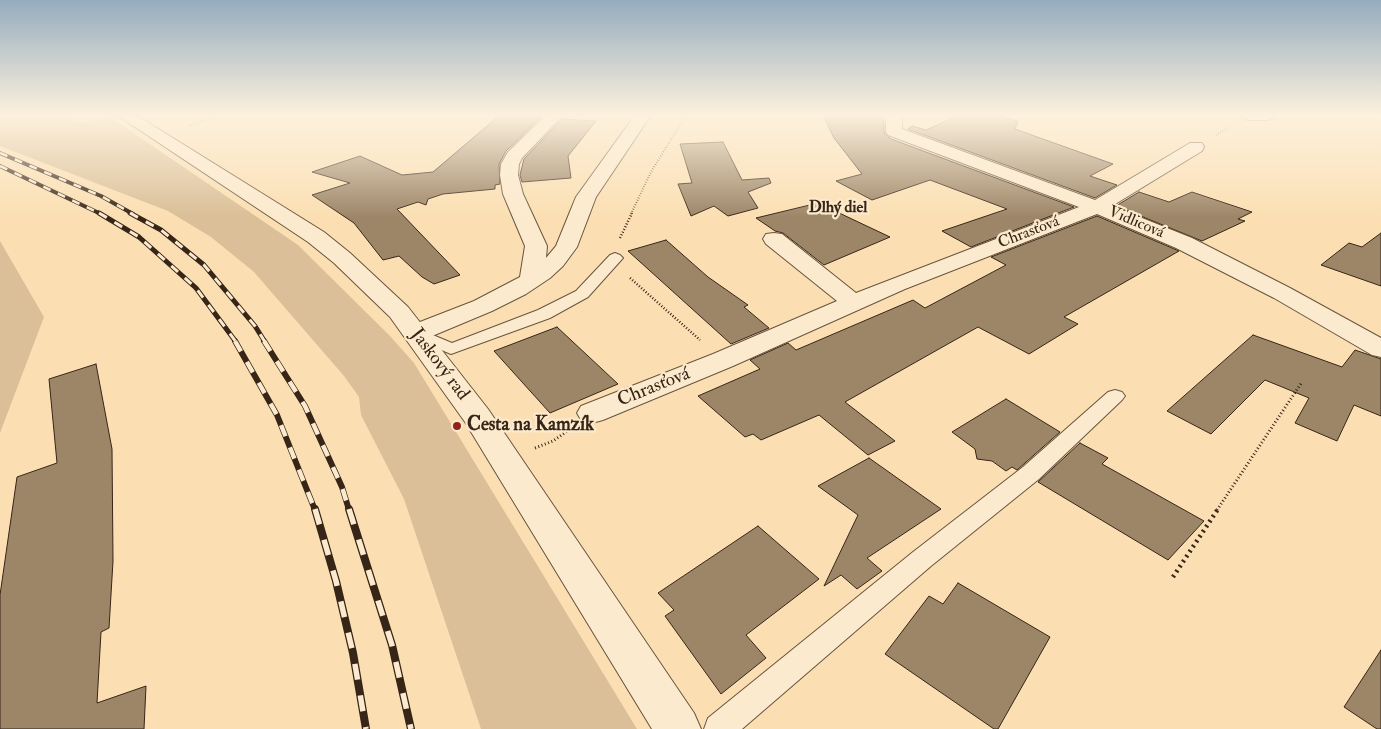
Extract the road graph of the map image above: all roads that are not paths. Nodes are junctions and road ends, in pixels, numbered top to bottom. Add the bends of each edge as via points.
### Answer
1 (178, 149) edge
2 (521, 149) edge
3 (619, 149) edge
4 (940, 149) edge
5 (1193, 149) edge
6 (1097, 207) junction
7 (774, 239) dead end
8 (615, 258) road end
9 (531, 281) junction
10 (854, 303) junction
11 (416, 333) junction
12 (1381, 349) edge
13 (1115, 396) dead end
14 (592, 413) dead end
15 (678, 729) edge
16 (719, 729) edge

1 - 11 street, Jaskový rad via 316,237 399,312
2 - 9 street via 510,164 509,175 513,194 536,246
3 - 9 street via 586,197 566,247 556,261
4 - 6 street, Vidlicová
5 - 6 street, Chrasťová
6 - 10 street, Chrasťová
6 - 12 street, Vidlicová via 1284,290
7 - 10 street
8 - 11 lane via 582,294 544,314 450,350
9 - 11 street via 483,306
10 - 14 street, Chrasťová
11 - 15 street, Jaskový rad via 478,416
13 - 16 lane via 1030,473 922,558

